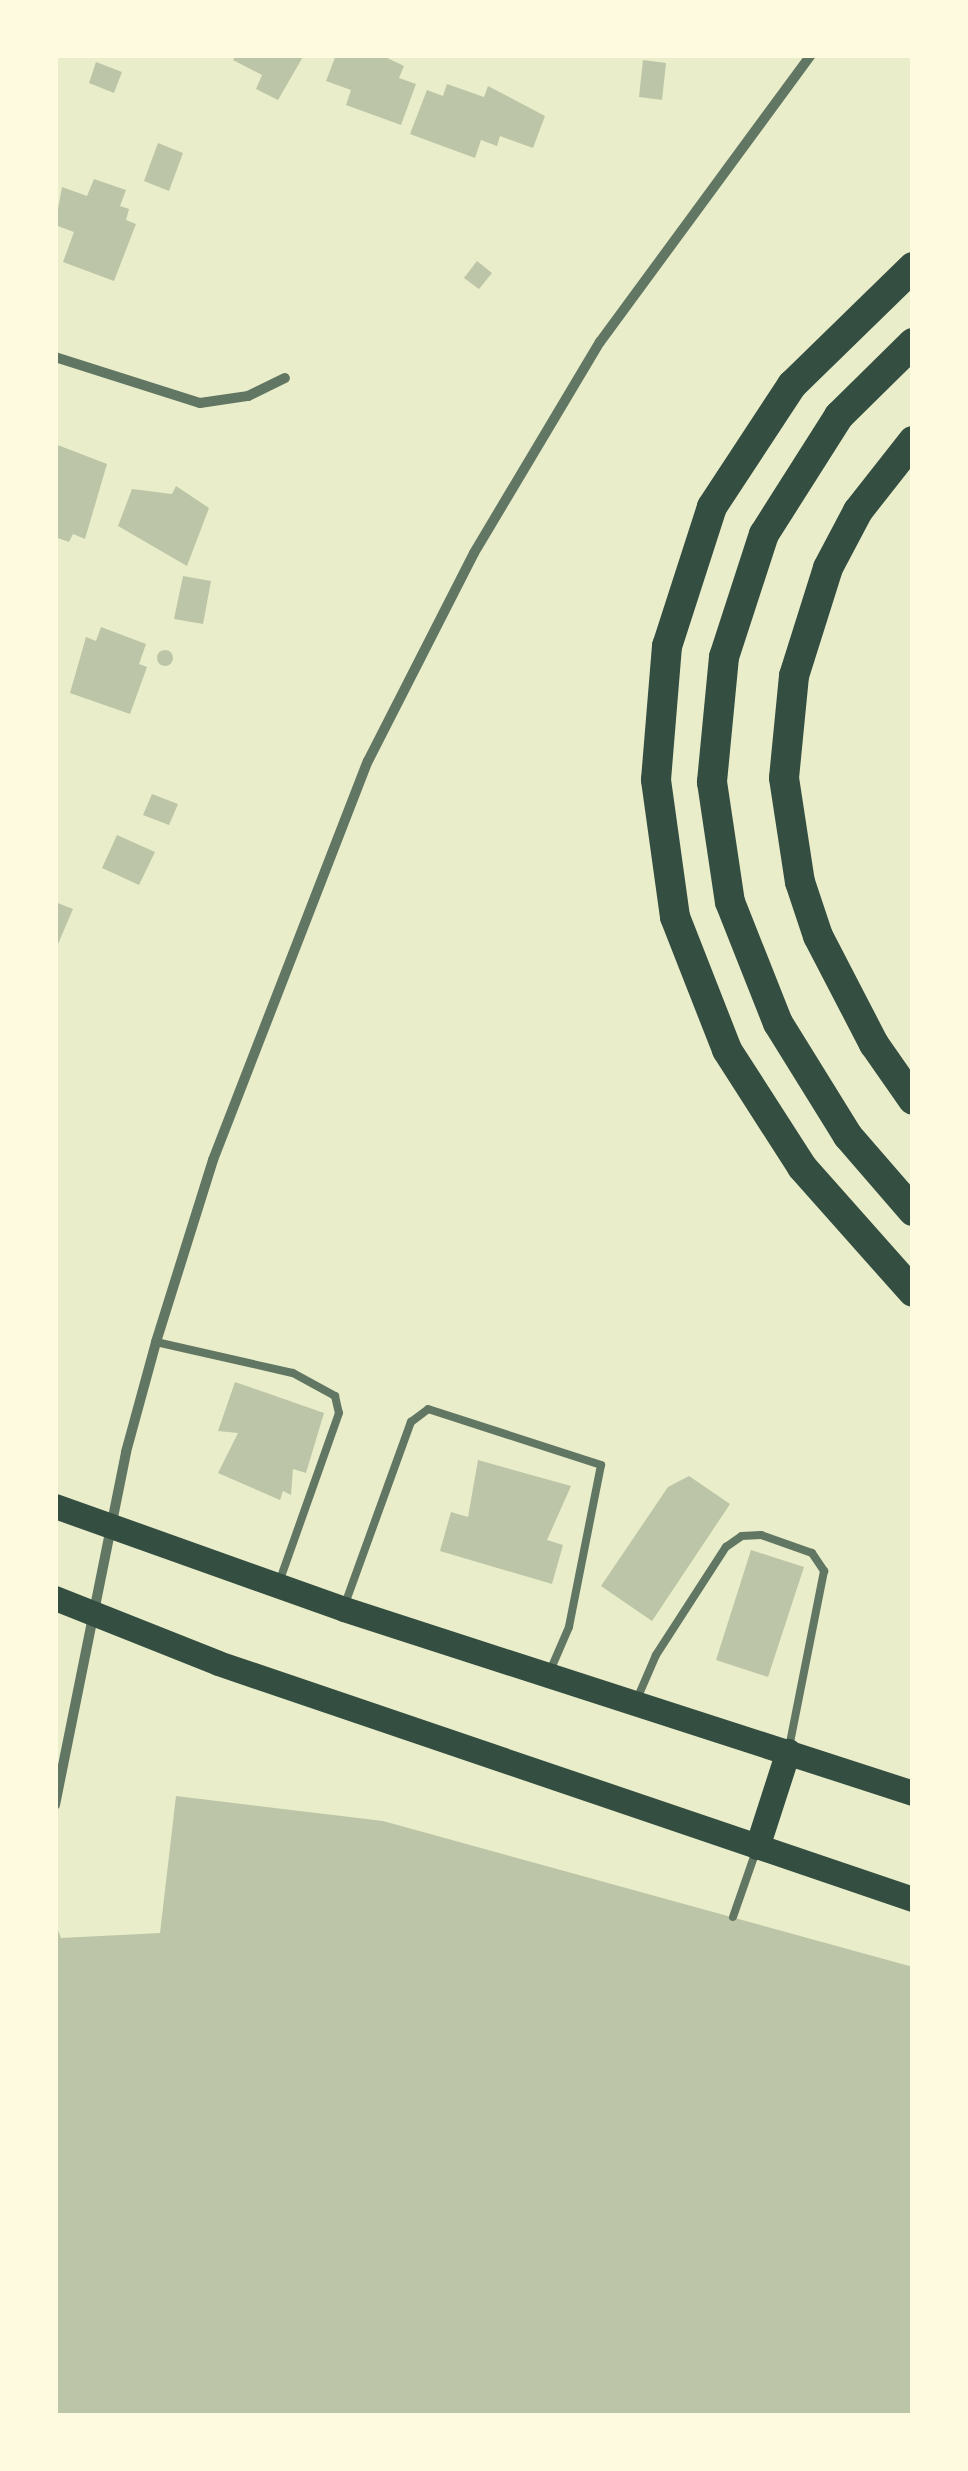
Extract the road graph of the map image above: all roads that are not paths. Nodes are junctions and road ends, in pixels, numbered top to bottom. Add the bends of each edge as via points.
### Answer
1 (811, 55) edge
2 (913, 267) edge
3 (913, 343) edge
4 (55, 357) edge
5 (285, 378) dead end
6 (913, 442) edge
7 (913, 1100) edge
8 (913, 1210) edge
9 (913, 1292) edge
10 (156, 1342) junction
11 (55, 1506) edge
12 (110, 1530) junction
13 (277, 1586) junction
14 (55, 1598) edge
15 (344, 1609) junction
16 (93, 1616) junction
17 (548, 1676) junction
18 (636, 1700) junction
19 (788, 1751) junction
20 (913, 1793) edge
21 (55, 1805) edge
22 (757, 1846) junction
23 (913, 1898) edge
24 (734, 1916) dead end

1 - 10 street via 600,342 456,587 368,761 280,979
2 - 9 highway via 792,385 712,507 667,646 656,780 674,917 727,1050 802,1168
3 - 8 highway via 839,416 764,534 724,657 712,782 730,902 778,1022 848,1136
4 - 5 street via 200,404 248,396
6 - 7 highway via 858,511 828,568 794,676 784,778 800,882 818,936 850,1004
10 - 12 street
10 - 13 lane via 293,1373 335,1396 339,1413
11 - 12 main road
12 - 13 main road
12 - 16 street
13 - 15 main road
14 - 16 main road
15 - 17 main road
15 - 17 lane via 411,1422 428,1409 601,1465 569,1627
16 - 21 street
16 - 22 main road
17 - 18 main road
18 - 19 main road
18 - 19 lane via 656,1655 726,1546 761,1535 812,1553 824,1571
19 - 20 main road
19 - 22 main road
22 - 23 main road
22 - 24 lane

